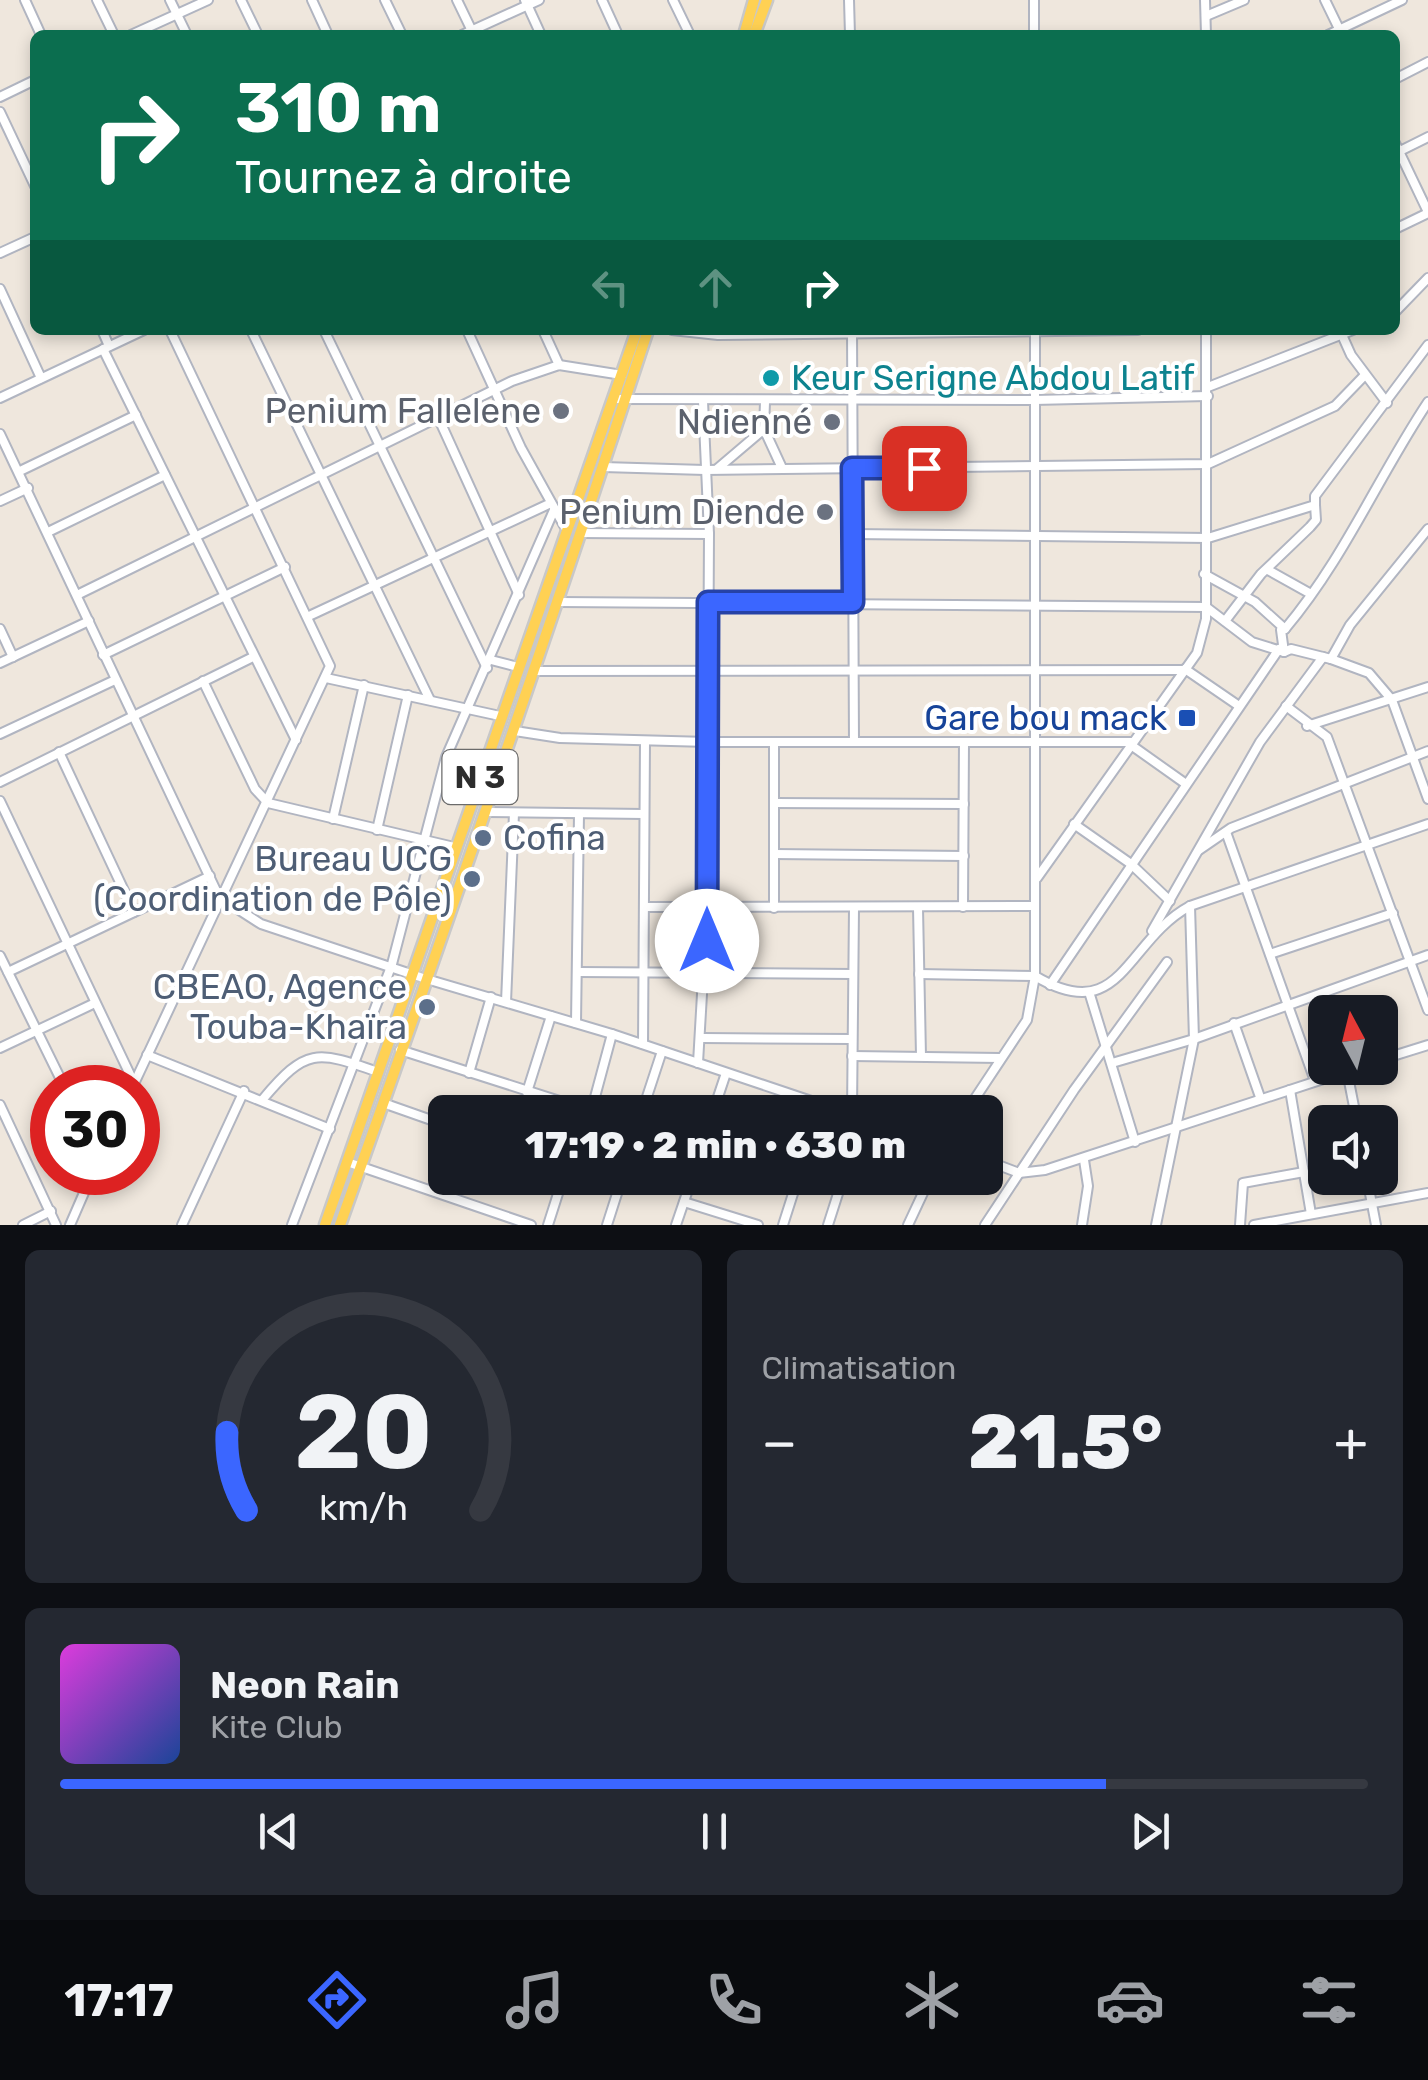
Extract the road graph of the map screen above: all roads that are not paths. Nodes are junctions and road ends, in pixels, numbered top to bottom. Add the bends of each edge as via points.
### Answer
1 (25, 0) edge
2 (96, 0) edge
3 (170, 0) edge
4 (208, 0) edge
5 (241, 0) edge
6 (312, 0) edge
7 (385, 0) edge
8 (457, 0) edge
9 (539, 0) edge
10 (602, 0) edge
11 (674, 0) edge
12 (767, 0) edge
13 (849, 0) edge
14 (1034, 0) edge
15 (1206, 0) edge
16 (1244, 0) edge
17 (1326, 0) edge
18 (1402, 0) edge
19 (526, 3) edge
20 (750, 3) edge
21 (177, 14) junction
22 (1206, 16) junction
23 (39, 30) edge
24 (111, 30) edge
25 (142, 30) edge
26 (185, 30) edge
27 (256, 30) edge
28 (326, 30) edge
29 (400, 30) edge
30 (472, 30) edge
31 (478, 30) edge
32 (540, 30) edge
33 (616, 30) edge
34 (688, 30) edge
35 (745, 30) edge
36 (756, 30) edge
37 (850, 30) edge
38 (1034, 30) edge
39 (1206, 30) edge
40 (1340, 30) edge
41 (1345, 30) edge
42 (1428, 62) edge
43 (1400, 76) edge
44 (30, 82) edge
45 (0, 97) edge
46 (0, 112) edge
47 (1428, 138) edge
48 (1400, 148) edge
49 (1400, 158) edge
50 (30, 175) edge
51 (1428, 213) edge
52 (1400, 227) edge
53 (30, 239) edge
54 (0, 252) edge
55 (1428, 278) edge
56 (0, 289) edge
57 (1400, 307) edge
58 (103, 335) edge
59 (133, 335) edge
60 (172, 335) edge
61 (253, 335) edge
62 (326, 335) edge
63 (470, 335) edge
64 (545, 335) edge
65 (635, 335) edge
66 (646, 335) edge
67 (852, 335) edge
68 (1035, 335) edge
69 (1206, 335) edge
70 (1342, 335) joint
71 (1428, 345) edge
72 (106, 348) junction
73 (559, 364) junction
74 (622, 375) junction
75 (1366, 375) junction
76 (41, 378) junction
77 (497, 391) junction
78 (1208, 391) junction
79 (0, 398) edge
80 (620, 400) junction
81 (851, 400) junction
82 (1034, 400) junction
83 (703, 401) junction
84 (765, 402) junction
85 (1428, 402) edge
86 (1387, 403) junction
87 (136, 415) junction
88 (438, 417) junction
89 (764, 429) junction
90 (1, 437) edge
91 (381, 446) junction
92 (1208, 464) junction
93 (603, 467) junction
94 (782, 468) junction
95 (852, 468) junction
96 (1032, 468) junction
97 (705, 470) junction
98 (717, 470) junction
99 (20, 471) junction
100 (164, 475) junction
101 (323, 475) junction
102 (28, 488) junction
103 (0, 501) edge
104 (1316, 506) junction
105 (552, 507) junction
106 (253, 508) junction
107 (566, 529) junction
108 (1428, 529) edge
109 (490, 530) junction
110 (48, 532) junction
111 (580, 533) junction
112 (709, 534) junction
113 (852, 534) junction
114 (194, 535) junction
115 (1034, 536) junction
116 (1208, 538) junction
117 (433, 558) junction
118 (285, 567) junction
119 (1268, 570) junction
120 (1204, 574) junction
121 (374, 585) junction
122 (1310, 594) junction
123 (77, 595) junction
124 (520, 595) junction
125 (1243, 597) junction
126 (224, 598) junction
127 (558, 602) junction
128 (708, 602) junction
129 (853, 602) junction
130 (1037, 603) junction
131 (1206, 608) junction
132 (309, 616) junction
133 (89, 621) junction
134 (1225, 622) junction
135 (0, 629) edge
136 (1285, 629) junction
137 (1282, 651) junction
138 (103, 655) junction
139 (252, 656) junction
140 (13, 657) junction
141 (1327, 658) junction
142 (0, 664) edge
143 (489, 664) junction
144 (518, 667) junction
145 (1036, 668) junction
146 (1185, 670) junction
147 (537, 671) junction
148 (708, 671) junction
149 (854, 671) junction
150 (326, 678) junction
151 (114, 680) junction
152 (203, 681) junction
153 (364, 685) junction
154 (1428, 686) edge
155 (408, 694) junction
156 (430, 700) junction
157 (1392, 700) junction
158 (1239, 706) junction
159 (1286, 706) junction
160 (465, 707) junction
161 (132, 716) junction
162 (500, 716) junction
163 (1308, 726) junction
164 (515, 731) junction
165 (0, 734) edge
166 (296, 740) junction
167 (644, 741) junction
168 (708, 742) junction
169 (774, 742) junction
170 (854, 742) junction
171 (964, 742) junction
172 (1037, 742) junction
173 (1132, 744) junction
174 (1428, 751) edge
175 (59, 752) junction
176 (1412, 756) junction
177 (1345, 780) junction
178 (0, 782) edge
179 (1186, 784) junction
180 (1428, 799) edge
181 (0, 801) edge
182 (268, 803) junction
183 (775, 803) junction
184 (964, 804) junction
185 (487, 812) junction
186 (514, 813) junction
187 (579, 814) junction
188 (644, 814) junction
189 (333, 819) junction
190 (1074, 824) junction
191 (1428, 824) edge
192 (377, 830) junction
193 (1226, 832) junction
194 (428, 842) junction
195 (1368, 845) junction
196 (454, 847) junction
197 (1197, 851) junction
198 (774, 854) junction
199 (964, 856) junction
200 (1132, 864) junction
201 (210, 876) junction
202 (1035, 881) junction
203 (1246, 884) junction
204 (220, 898) junction
205 (1170, 901) junction
206 (1032, 906) junction
207 (1190, 906) junction
208 (644, 907) junction
209 (963, 907) junction
210 (707, 908) junction
211 (774, 908) junction
212 (854, 908) junction
213 (918, 908) junction
214 (134, 912) junction
215 (1394, 912) junction
216 (68, 943) junction
217 (1141, 948) junction
218 (1270, 954) junction
219 (1428, 955) edge
220 (0, 956) edge
221 (1168, 962) dead end
222 (1410, 962) junction
223 (392, 964) junction
224 (8, 972) junction
225 (578, 972) junction
226 (643, 972) junction
227 (706, 973) junction
228 (410, 974) junction
229 (853, 974) junction
230 (919, 974) junction
231 (1035, 976) junction
232 (423, 978) junction
233 (1050, 985) junction
234 (1090, 995) junction
235 (491, 997) junction
236 (506, 1002) junction
237 (96, 1004) junction
238 (1287, 1004) junction
239 (1428, 1010) edge
240 (551, 1016) junction
241 (576, 1023) junction
242 (1234, 1023) junction
243 (37, 1031) junction
244 (612, 1034) junction
245 (703, 1038) junction
246 (852, 1039) junction
247 (1194, 1039) junction
248 (643, 1044) junction
249 (1105, 1046) junction
250 (1428, 1046) edge
251 (0, 1048) edge
252 (400, 1050) junction
253 (662, 1051) junction
254 (148, 1055) junction
255 (1398, 1055) edge
256 (852, 1056) junction
257 (920, 1056) junction
258 (1000, 1058) junction
259 (353, 1063) junction
260 (698, 1063) junction
261 (1112, 1063) junction
262 (1308, 1064) edge
263 (53, 1065) edge
264 (124, 1065) edge
265 (142, 1065) edge
266 (378, 1072) junction
267 (468, 1073) junction
268 (726, 1073) junction
269 (1308, 1083) edge
270 (1290, 1090) junction
271 (244, 1091) junction
272 (527, 1092) junction
273 (536, 1095) edge
274 (593, 1095) edge
275 (648, 1095) edge
276 (719, 1095) edge
277 (783, 1095) edge
278 (849, 1095) edge
279 (977, 1095) edge
280 (1260, 1097) junction
281 (263, 1099) junction
282 (383, 1103) junction
283 (0, 1105) edge
284 (428, 1119) edge
285 (1174, 1126) junction
286 (330, 1129) junction
287 (1135, 1142) junction
288 (1084, 1160) junction
289 (347, 1162) junction
290 (360, 1167) junction
291 (1003, 1167) edge
292 (1304, 1172) junction
293 (1018, 1173) junction
294 (1428, 1193) edge
295 (83, 1195) edge
296 (558, 1195) edge
297 (617, 1195) edge
298 (686, 1195) edge
299 (793, 1195) edge
300 (838, 1195) edge
301 (922, 1195) edge
302 (1371, 1195) edge
303 (684, 1202) junction
304 (1372, 1202) junction
305 (51, 1211) junction
306 (1311, 1214) junction
307 (71, 1223) edge
308 (23, 1225) edge
309 (56, 1225) edge
310 (82, 1225) edge
311 (182, 1225) edge
312 (292, 1225) edge
313 (325, 1225) edge
314 (340, 1225) edge
315 (531, 1225) edge
316 (548, 1225) edge
317 (608, 1225) edge
318 (676, 1225) edge
319 (758, 1225) edge
320 (783, 1225) edge
321 (828, 1225) edge
322 (908, 1225) edge
323 (985, 1225) edge
324 (1082, 1225) edge
325 (1156, 1225) edge
326 (1240, 1225) edge
327 (1254, 1225) edge
328 (1376, 1225) edge

1 - 23 street
2 - 24 street
3 - 21 street
4 - 21 street
5 - 27 street
6 - 28 street
7 - 29 street
8 - 30 street
9 - 19 street
10 - 33 street
11 - 34 street
12 - 36 main road
13 - 37 street
14 - 38 street
15 - 22 street
16 - 22 street
17 - 40 street
18 - 41 street
19 - 31 street
19 - 32 street
20 - 35 main road
21 - 25 street
21 - 26 street
22 - 39 street
42 - 43 street
44 - 45 street
46 - 50 street
47 - 48 street
49 - 51 street
51 - 52 street
53 - 54 street
55 - 57 street
56 - 76 street
58 - 72 street
59 - 72 street
60 - 106 street
61 - 101 street
62 - 91 street
63 - 77 street
64 - 73 street
65 - 74 main road, N 3
66 - 80 main road, N 3
67 - 81 street
68 - 82 street
69 - 78 street
70 - 75 street
70 - 78 street
71 - 86 street
72 - 76 street
72 - 87 street
73 - 74 street
73 - 77 street
74 - 80 main road, N 3
75 - 86 street
75 - 92 street via 1336,406
76 - 79 street
77 - 88 street
77 - 105 street
78 - 82 street
78 - 92 street
80 - 83 street
80 - 93 main road, N 3
80 - 107 main road, N 3
81 - 82 street
81 - 84 street
81 - 95 street
82 - 96 street
83 - 84 street
83 - 97 street
84 - 89 street
85 - 122 street via 1346,546
86 - 104 street via 1316,496
87 - 99 street
87 - 100 street
88 - 91 street
88 - 109 street
89 - 94 street
89 - 98 street
90 - 99 street
91 - 101 street
91 - 117 street
92 - 96 street
92 - 116 street
93 - 97 street
93 - 111 main road, N 3
94 - 95 street
94 - 98 street
95 - 96 street
95 - 113 street
96 - 115 street
97 - 98 street
97 - 112 street
99 - 102 street
100 - 110 street
100 - 114 street
101 - 106 street
101 - 121 street
102 - 103 street
102 - 110 street
104 - 116 street
104 - 119 street via 1316,520
105 - 107 street
105 - 109 street
105 - 124 street
106 - 114 street
106 - 118 street
107 - 144 main road, N 3
108 - 141 street
109 - 117 street
109 - 124 street
110 - 123 street
111 - 112 street
111 - 127 main road, N 3
112 - 128 street
113 - 115 street
113 - 129 street
114 - 123 street
114 - 126 street
115 - 116 street
115 - 130 street
116 - 120 street
117 - 121 street
117 - 143 street
118 - 126 street
118 - 132 street
119 - 122 street
119 - 125 street
120 - 125 street
120 - 131 street
121 - 132 street
121 - 156 street
122 - 136 street
123 - 133 street
124 - 143 street
125 - 134 street
125 - 136 street
126 - 138 street
126 - 139 street
127 - 128 street
127 - 147 main road, N 3
128 - 129 street
128 - 148 street
129 - 130 street
129 - 149 street
130 - 131 street
130 - 145 street
131 - 134 street
131 - 146 street via 1197,653
132 - 150 street via 330,660
133 - 138 street
133 - 140 street
134 - 137 street via 1252,642
135 - 140 street
136 - 137 street
137 - 141 street
137 - 158 street
138 - 151 street
139 - 152 street
139 - 166 street
140 - 142 street
141 - 157 street via 1369,673
141 - 159 street
143 - 144 street
143 - 160 street
144 - 162 main road, N 3
145 - 146 street
145 - 149 street
145 - 172 street
146 - 158 street
146 - 173 street
147 - 148 street
147 - 164 main road, N 3
148 - 149 street
148 - 168 street
149 - 170 street
150 - 153 street
150 - 166 street
151 - 161 street
151 - 165 street
152 - 161 street
152 - 182 street
153 - 155 street
153 - 189 street
154 - 157 street
155 - 156 street
155 - 192 street
156 - 160 street
157 - 163 street
157 - 176 street
158 - 179 street
159 - 163 street
159 - 197 street
160 - 162 street
160 - 194 street via 446,757
161 - 175 street
161 - 201 street
162 - 196 main road, N 3
163 - 177 street via 1327,737
164 - 167 street
164 - 185 main road, N 3
166 - 182 street
167 - 168 street
167 - 188 street
168 - 169 street
168 - 210 street
169 - 170 street
169 - 183 street
170 - 171 street
171 - 172 street
171 - 184 street
172 - 173 street
172 - 202 street
173 - 179 street
173 - 190 street
174 - 176 street
175 - 178 street
175 - 214 street
176 - 177 street
176 - 180 street
177 - 193 street
177 - 195 street
179 - 200 street
181 - 216 street
182 - 189 street
182 - 204 street
183 - 184 street
183 - 198 street
184 - 199 street
185 - 186 street
185 - 232 main road, N 3
186 - 187 street
186 - 236 street
187 - 188 street
187 - 225 street
188 - 208 street
189 - 192 street
190 - 200 street
190 - 202 street
191 - 195 street
192 - 194 street
193 - 197 street
193 - 203 street
194 - 196 street
194 - 223 street
195 - 203 street
195 - 215 street
196 - 228 main road, N 3
197 - 205 street
198 - 199 street
198 - 211 street
199 - 209 street
200 - 205 street
200 - 233 street
201 - 204 street
201 - 214 street
202 - 206 street
203 - 207 street
203 - 218 street
204 - 223 street via 262,924
204 - 254 street
205 - 217 street
206 - 209 street
206 - 231 street
207 - 217 street
207 - 247 street
208 - 210 street
208 - 226 street
209 - 213 street
210 - 211 street
210 - 227 street
211 - 212 street
212 - 213 street
212 - 229 street
213 - 230 street
214 - 216 street
215 - 218 street
215 - 222 street
216 - 224 street
216 - 237 street
217 - 234 street via 1111,985
218 - 238 street
219 - 222 street
220 - 224 street
221 - 249 street
222 - 238 street
222 - 239 street
223 - 228 street
223 - 259 street
224 - 243 street
225 - 226 street
225 - 241 street
226 - 227 street
226 - 248 street
227 - 229 street
227 - 245 street
228 - 232 street
228 - 266 main road, N 3
229 - 246 street
230 - 231 street
230 - 257 street
231 - 233 street
231 - 258 street via 1027,1020
232 - 235 street
232 - 252 main road, N 3
233 - 234 street
234 - 249 street
235 - 236 street
235 - 267 street
236 - 240 street
237 - 243 street
237 - 264 street
238 - 242 street
238 - 262 street
240 - 241 street
240 - 272 street
241 - 244 street
242 - 247 street
242 - 280 street
243 - 251 street
243 - 263 street
244 - 248 street
244 - 274 street
245 - 246 street
245 - 260 street
246 - 256 street
247 - 261 street
247 - 285 street
248 - 253 street
249 - 261 street
249 - 293 street
250 - 255 street
252 - 267 street
252 - 282 main road, N 3
253 - 260 street
253 - 275 street
254 - 265 street
254 - 271 street
256 - 257 street
256 - 278 street
257 - 258 street
258 - 279 street
259 - 266 street
259 - 281 street via 304,1058
259 - 286 street
260 - 268 street
261 - 287 street
266 - 289 main road, N 3
267 - 272 street
268 - 276 street
268 - 277 street
269 - 270 street
270 - 280 street
270 - 292 street
271 - 281 street
271 - 311 street
272 - 273 street
280 - 285 street
281 - 286 street
282 - 284 street
282 - 290 main road, N 3
283 - 305 street
285 - 287 street
285 - 325 street
286 - 312 street
287 - 288 street
288 - 293 street
288 - 324 street
289 - 290 street
289 - 313 main road, N 3
290 - 314 main road, N 3
290 - 315 street
291 - 293 street
292 - 306 street
292 - 326 street via 1243,1183
293 - 323 street
294 - 304 street
295 - 307 street
296 - 316 street
297 - 317 street
298 - 303 street
299 - 320 street
300 - 321 street
301 - 322 street
302 - 304 street
303 - 318 street
303 - 319 street
304 - 306 street
304 - 328 street
305 - 308 street
305 - 309 street
306 - 327 street
307 - 310 street

